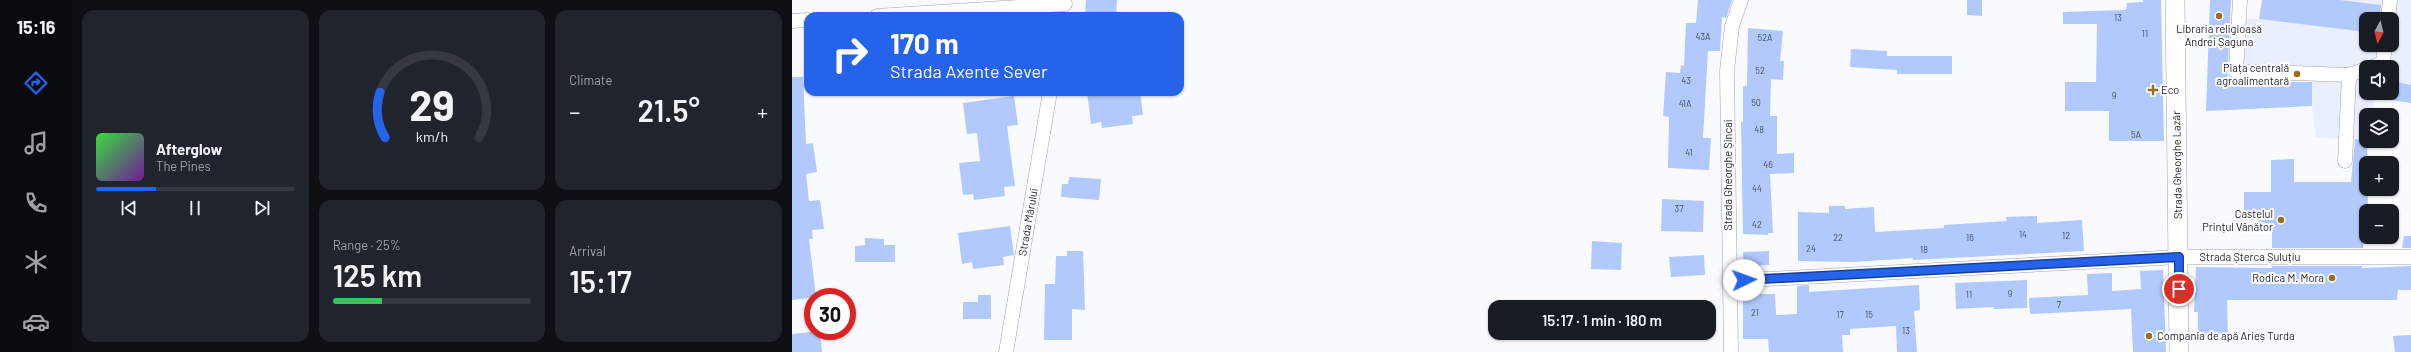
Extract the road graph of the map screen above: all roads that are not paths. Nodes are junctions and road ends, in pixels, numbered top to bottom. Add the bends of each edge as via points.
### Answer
1 (1741, 0) edge
2 (2175, 0) edge
3 (2240, 0) edge
4 (2390, 0) edge
5 (1065, 7) edge
6 (961, 12) edge
7 (2389, 12) edge
8 (804, 20) edge
9 (792, 21) edge
10 (2359, 71) edge
11 (2349, 75) junction
12 (1049, 96) edge
13 (2345, 161) dead end
14 (2179, 257) junction
15 (2411, 257) edge
16 (1729, 281) junction
17 (1006, 352) edge
18 (1731, 352) edge
19 (2179, 352) edge

1 - 16 street, Strada Gheorghe Șincai via 1732,26 1727,71
2 - 14 main road, Strada Gheorghe Lazăr
3 - 11 street via 2236,71
4 - 7 street
5 - 6 street
8 - 9 street
10 - 11 street
11 - 13 street
12 - 17 street, Strada Mărului
14 - 15 street, Strada Șterca Șuluțiu
14 - 16 street, Strada Șterca Șuluțiu
14 - 19 main road, Strada Gheorghe Lazăr
16 - 18 street, Strada Gheorghe Șincai

